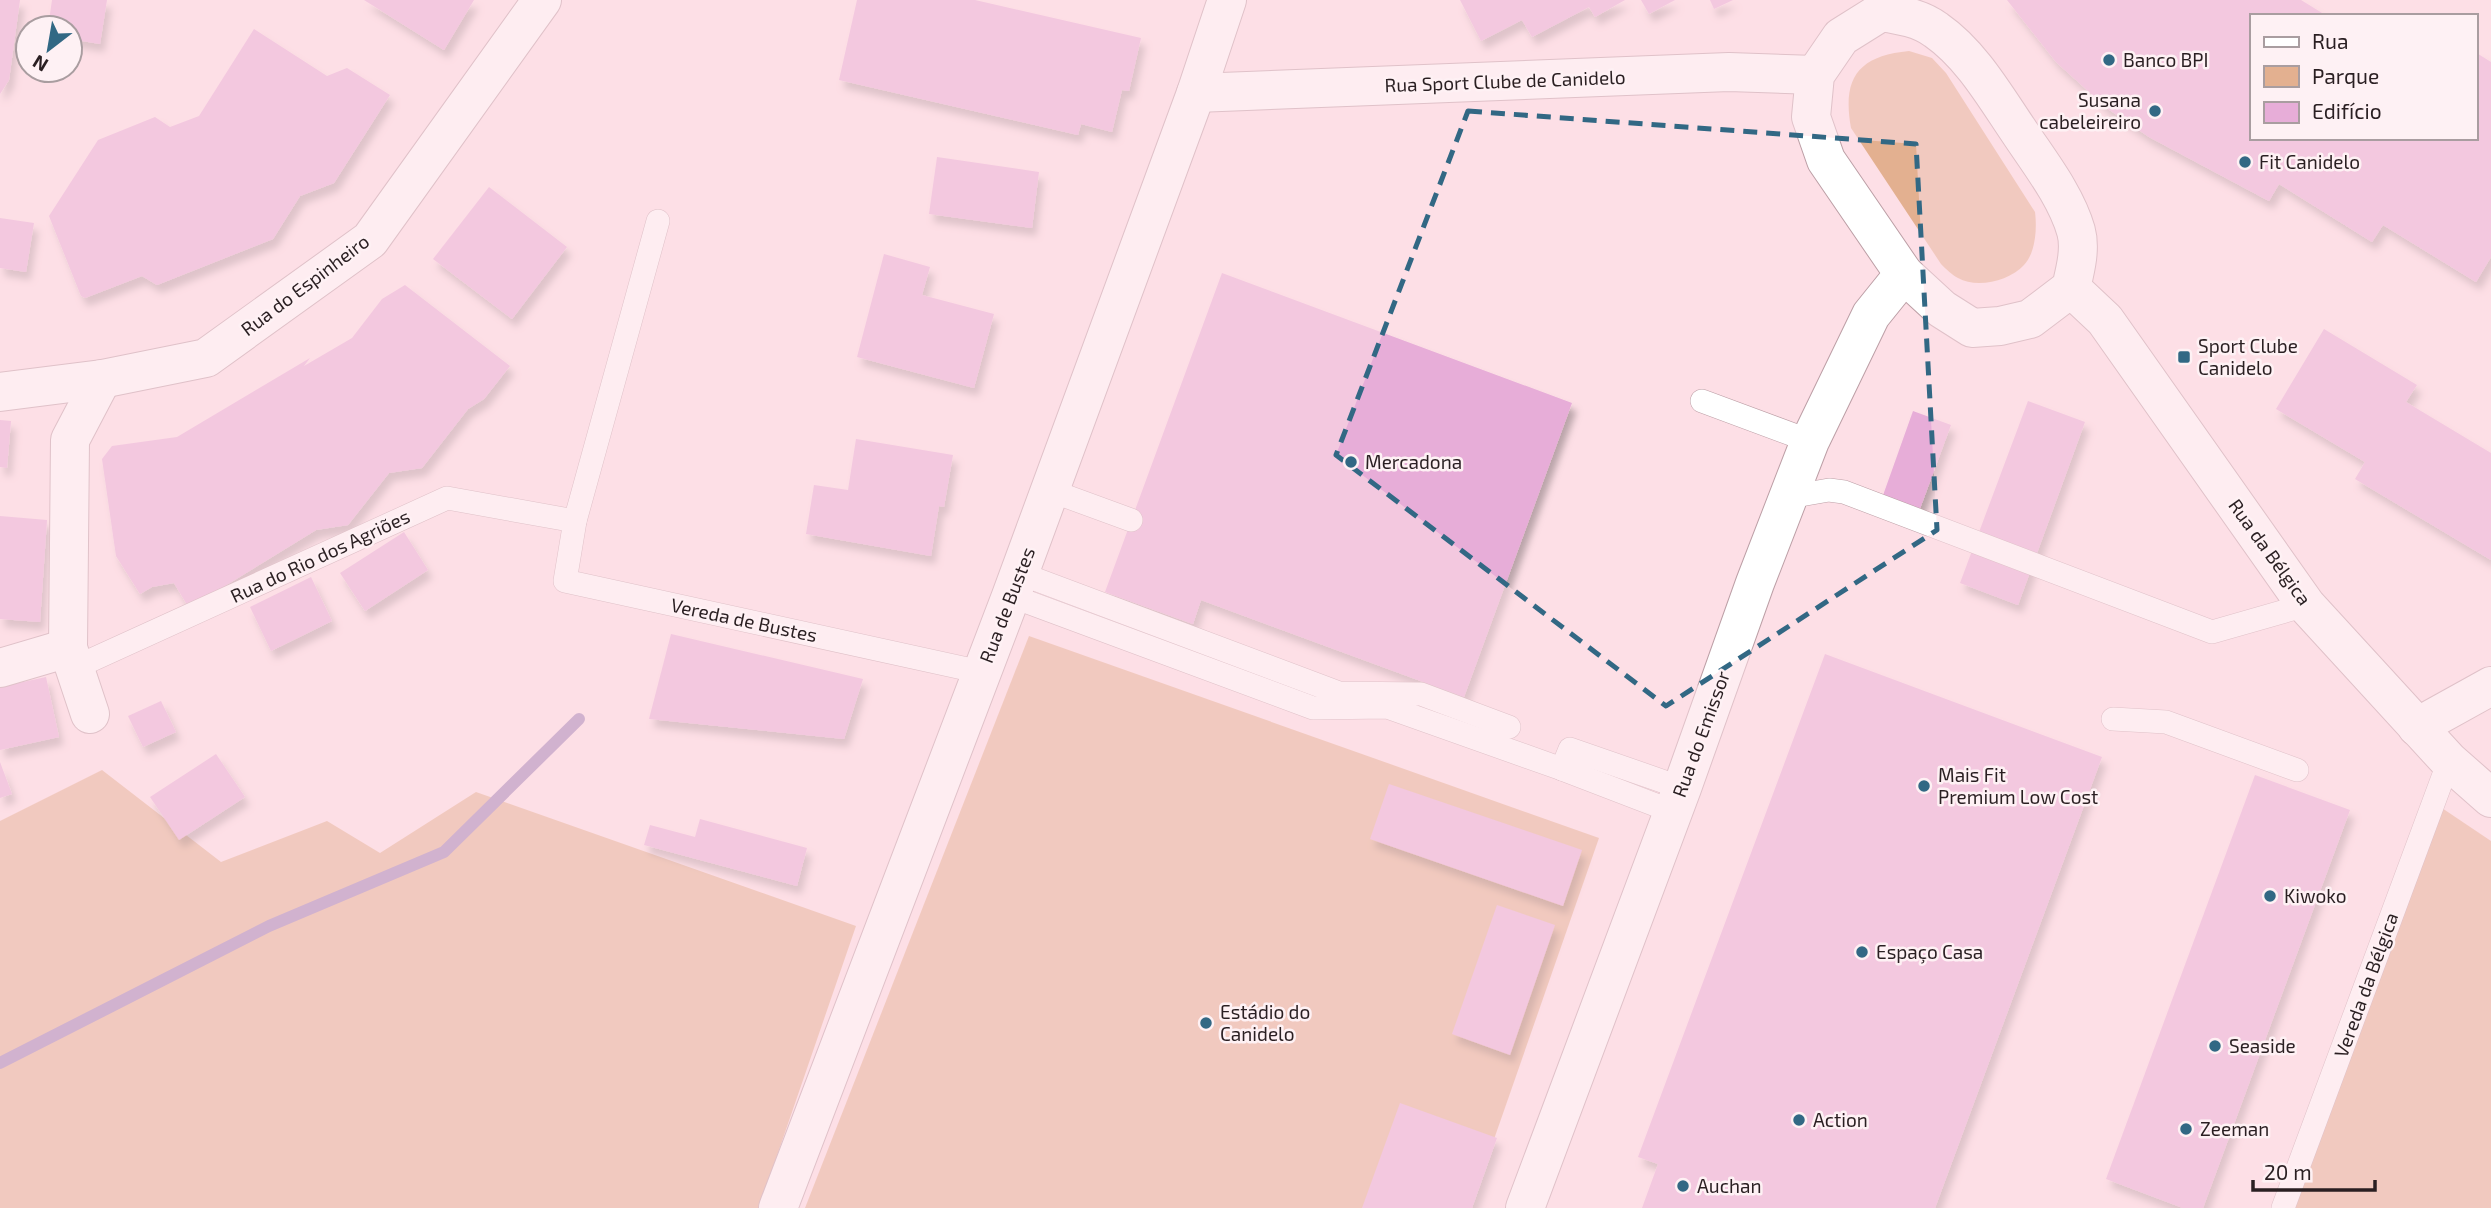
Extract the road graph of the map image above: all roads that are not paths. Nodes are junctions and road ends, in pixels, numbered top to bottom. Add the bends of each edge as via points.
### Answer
1 (542, 0) edge
2 (1227, 0) edge
3 (1880, 6) edge
4 (1815, 75) junction
5 (1196, 93) junction
6 (658, 221) dead end
7 (1904, 274) junction
8 (2071, 288) junction
9 (102, 379) junction
10 (0, 392) edge
11 (1702, 401) dead end
12 (1810, 442) junction
13 (1049, 491) junction
14 (1789, 497) junction
15 (1131, 520) dead end
16 (575, 522) junction
17 (1015, 585) junction
18 (2306, 605) junction
19 (71, 658) junction
20 (0, 667) edge
21 (981, 672) junction
22 (2491, 686) edge
23 (90, 714) dead end
24 (2113, 719) dead end
25 (1509, 727) dead end
26 (2417, 727) junction
27 (2449, 761) junction
28 (2297, 769) dead end
29 (2491, 798) edge
30 (1678, 800) junction
31 (778, 1208) edge
32 (1525, 1208) edge
33 (2283, 1208) edge

1 - 9 main road, Rua do Espinheiro via 370,240 206,358
2 - 5 main road, Rua de Bustes
3 - 4 main road via 1841,37
3 - 8 main road via 1936,29 1982,78 2053,181 2077,232
4 - 5 main road, Rua Sport Clube de Canidelo via 1729,72
4 - 7 main road via 1811,117 1826,160
5 - 13 main road, Rua de Bustes
6 - 16 lane
7 - 8 main road via 1942,309 1972,328 2029,319
7 - 12 main road, Rua do Emissor via 1871,315
8 - 18 main road, Rua da Bélgica via 2105,320
9 - 10 main road, Rua do Espinheiro
9 - 19 main road via 70,440
11 - 12 lane
12 - 14 main road, Rua do Emissor
13 - 15 lane
13 - 17 main road, Rua de Bustes
14 - 18 lane via 1844,492 2212,632
14 - 30 main road, Rua do Emissor
16 - 19 lane, Rua do Rio dos Agriões via 447,498
16 - 21 lane, Vereda de Bustes via 565,581
17 - 21 main road, Rua de Bustes
17 - 25 lane via 1114,603 1339,693 1421,694
17 - 30 lane via 1313,708 1387,707 1562,769
18 - 26 main road, Rua da Bélgica
19 - 20 main road
19 - 23 main road
21 - 31 main road, Rua de Bustes
22 - 26 main road
24 - 28 lane via 2166,722
26 - 27 main road, Rua da Bélgica
27 - 29 main road, Rua da Bélgica
27 - 33 lane, Vereda da Bélgica
30 - 32 main road, Rua do Emissor

